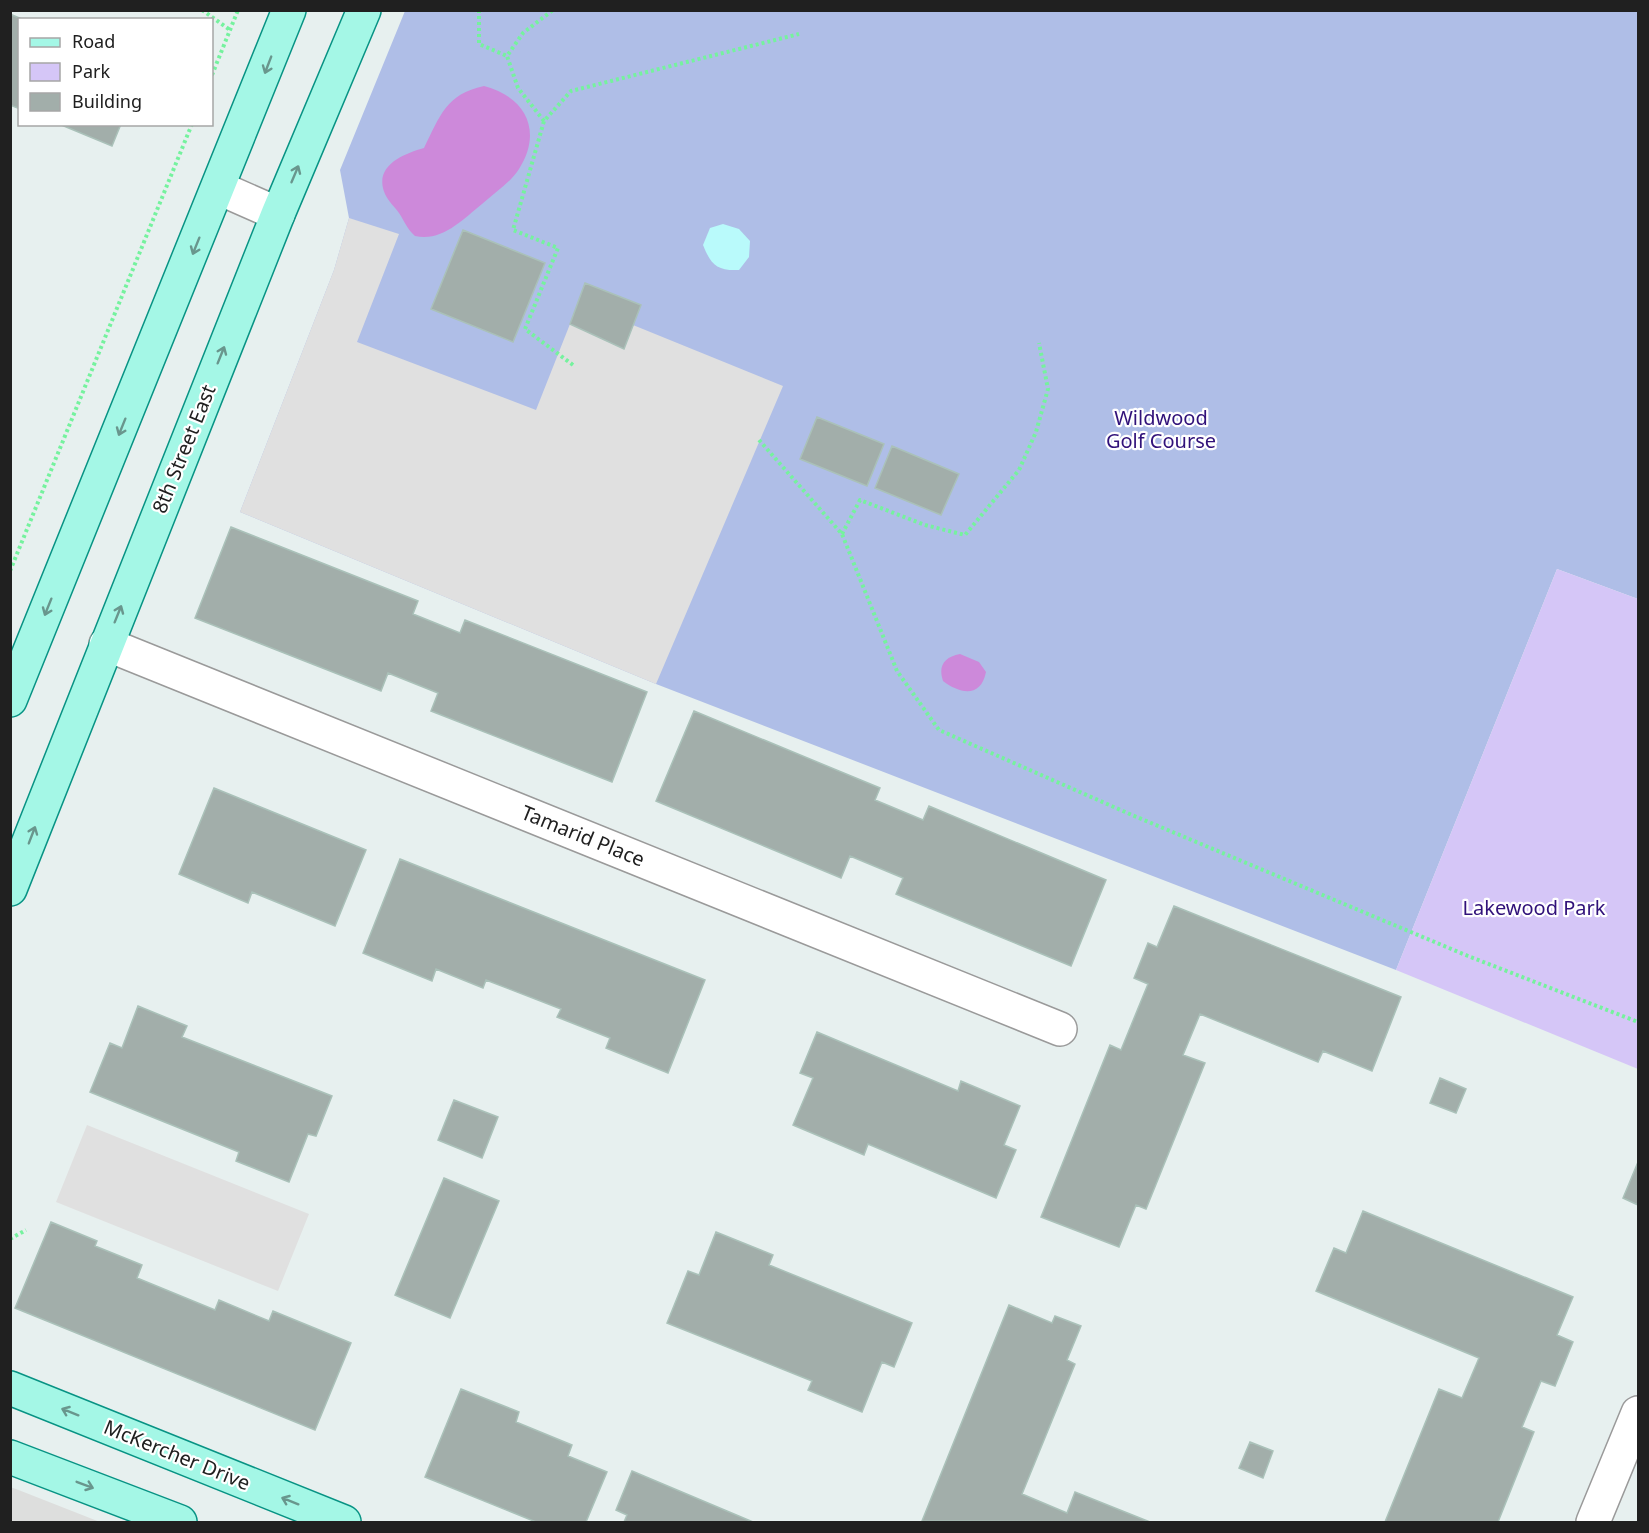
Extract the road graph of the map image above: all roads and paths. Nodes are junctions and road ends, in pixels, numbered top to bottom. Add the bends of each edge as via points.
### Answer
1 (202, 10) edge
2 (238, 10) edge
3 (289, 10) edge
4 (364, 10) edge
5 (479, 10) edge
6 (553, 10) edge
7 (230, 30) junction
8 (799, 34) dead end
9 (507, 56) junction
10 (213, 72) edge
11 (544, 121) junction
12 (191, 126) edge
13 (219, 188) junction
14 (278, 214) junction
15 (1039, 343) dead end
16 (573, 365) dead end
17 (759, 440) dead end
18 (842, 534) junction
19 (10, 571) edge
20 (106, 644) junction
21 (10, 700) edge
22 (10, 890) edge
23 (1638, 1022) edge
24 (1060, 1029) dead end
25 (26, 1230) dead end
26 (10, 1239) edge
27 (14, 1388) edge
28 (1638, 1413) edge
29 (10, 1457) edge
30 (180, 1522) edge
31 (344, 1522) edge
32 (1593, 1522) edge

1 - 7 path
2 - 7 path
3 -> 13 main road
14 -> 4 main road, 8th Street East
5 - 9 path via 479,44
6 - 9 path via 523,33
7 - 10 path
8 - 11 path via 572,91
9 - 11 path via 518,88
11 - 16 path via 513,230 558,248 525,329
12 - 19 path
13 - 14 street
13 -> 21 main road
20 -> 14 main road, 8th Street East
15 - 18 path via 1048,389 1036,432 1019,470 965,535 860,501
17 - 18 path
18 - 23 path via 897,670 939,730 1153,825
22 -> 20 main road, 8th Street East
20 - 24 street, Tamarid Place
25 - 26 path
31 -> 27 main road, McKercher Drive
28 - 32 street
29 -> 30 main road

